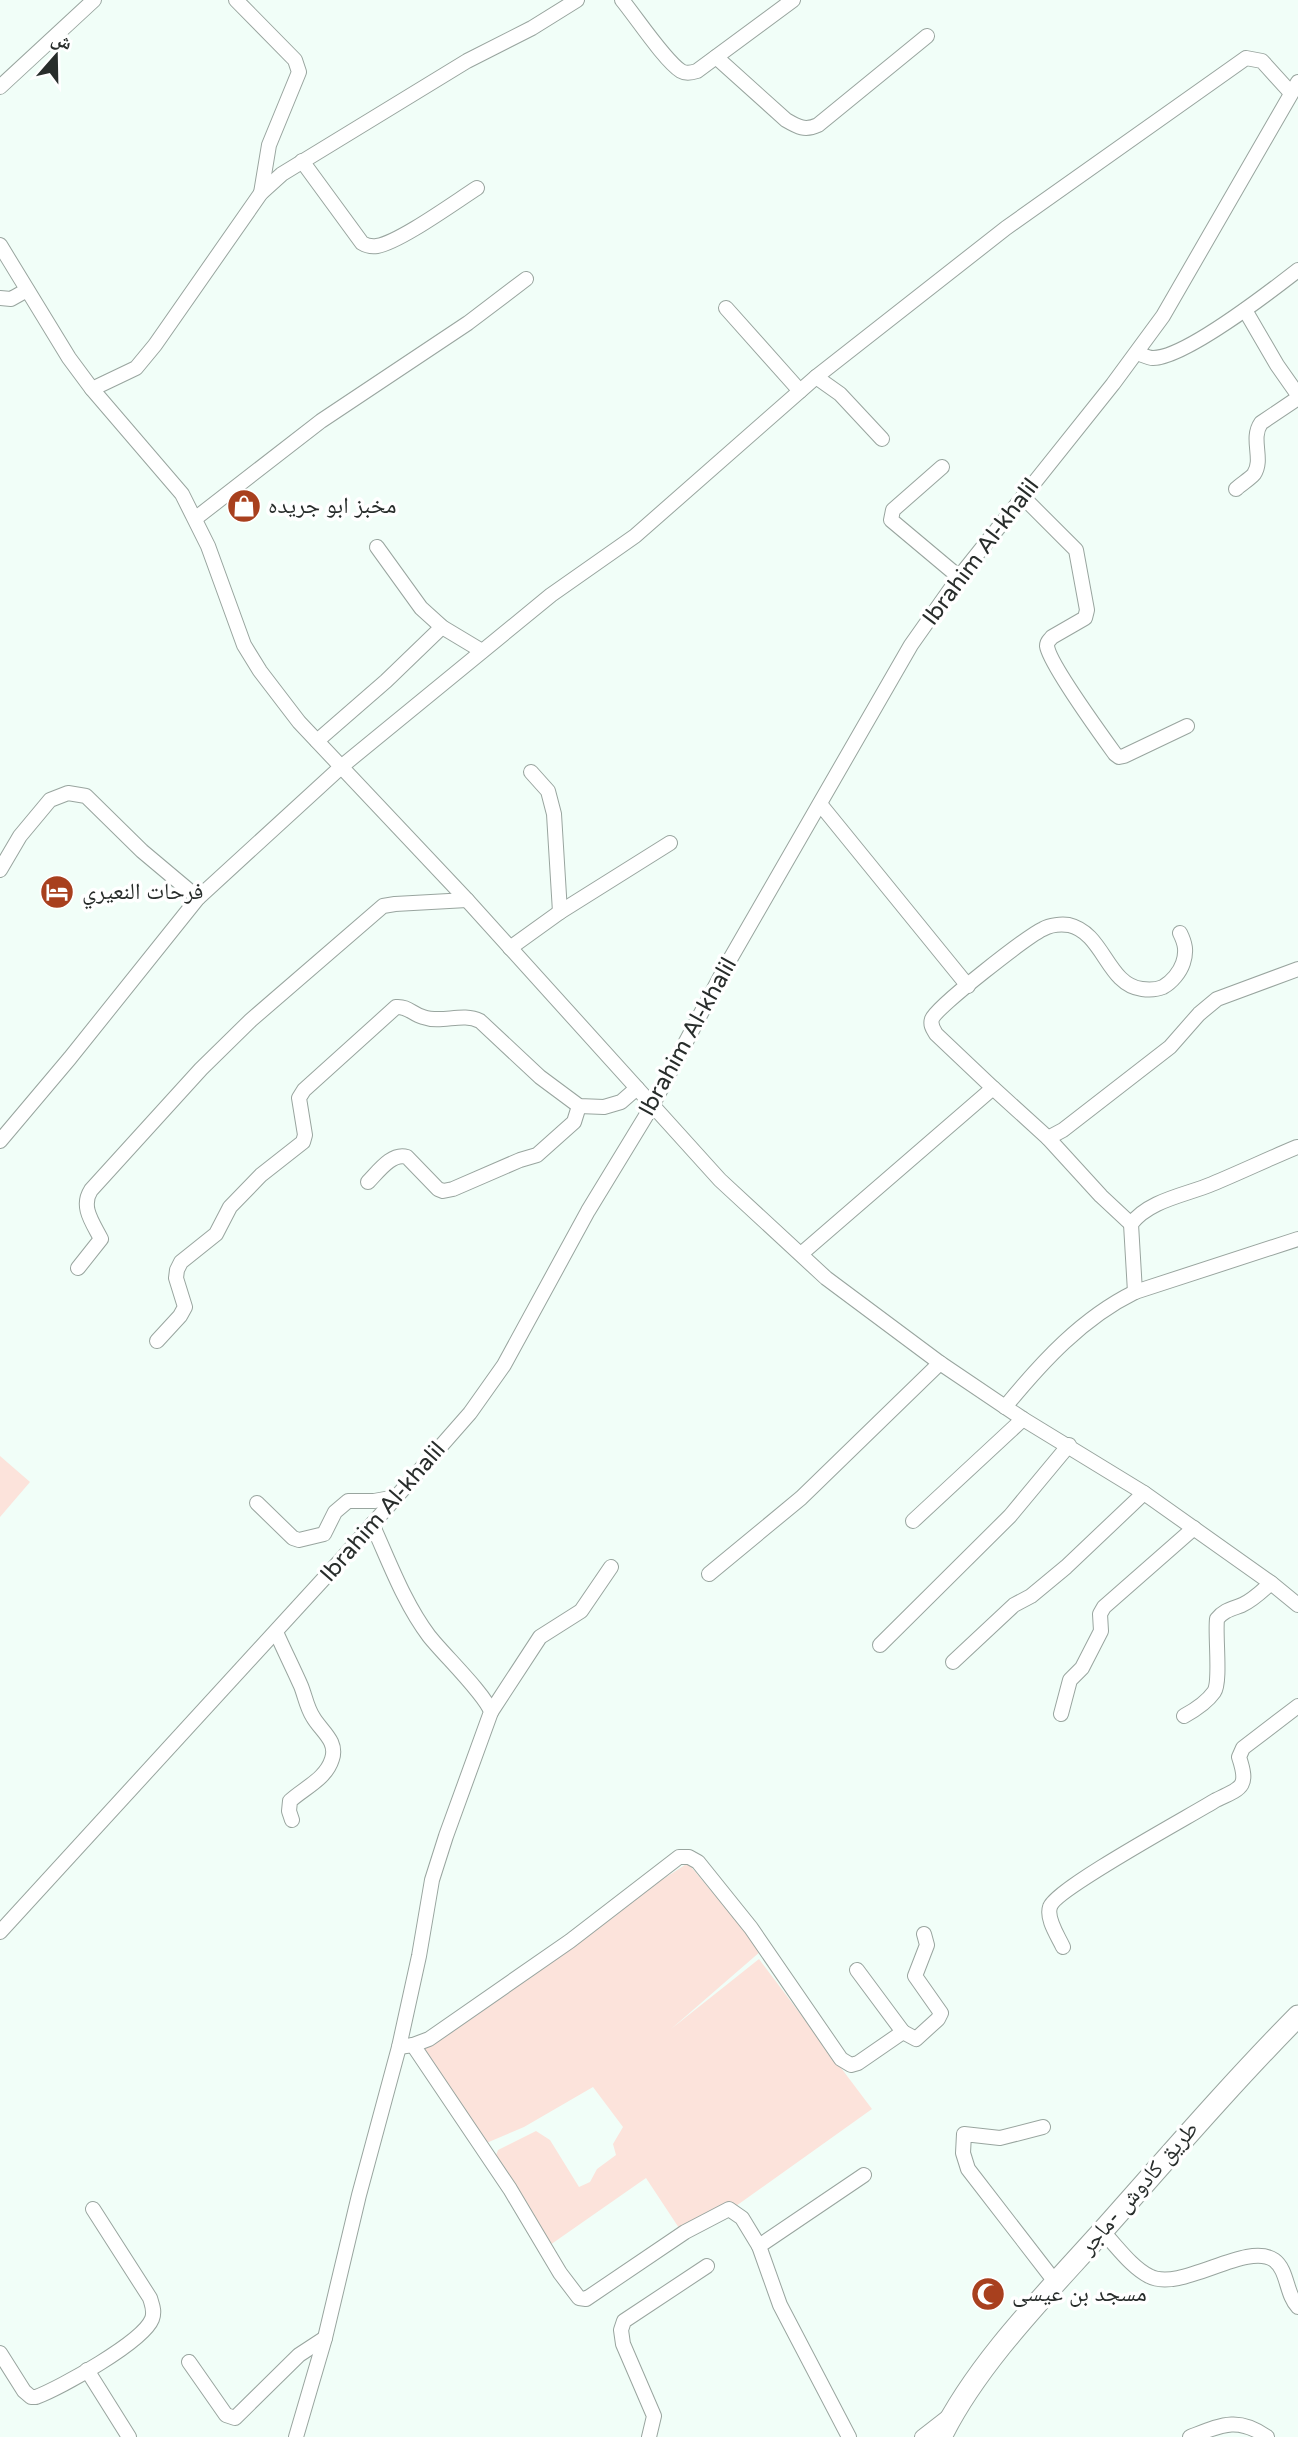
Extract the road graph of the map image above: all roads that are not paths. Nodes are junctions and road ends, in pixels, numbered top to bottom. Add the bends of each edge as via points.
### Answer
1 (93, 0) edge
2 (236, 0) edge
3 (577, 0) edge
4 (622, 0) edge
5 (793, 0) edge
6 (928, 36) dead end
7 (716, 57) junction
8 (0, 87) edge
9 (1294, 88) edge
10 (302, 161) junction
11 (477, 188) dead end
12 (261, 193) junction
13 (0, 245) edge
14 (1298, 270) edge
15 (526, 279) dead end
16 (27, 290) junction
17 (0, 298) edge
18 (726, 308) dead end
19 (1245, 310) junction
20 (1137, 353) junction
21 (816, 377) junction
22 (92, 389) junction
23 (800, 391) junction
24 (1298, 397) edge
25 (882, 439) dead end
26 (942, 467) dead end
27 (1236, 489) dead end
28 (1023, 497) junction
29 (195, 518) junction
30 (377, 547) dead end
31 (959, 576) junction
32 (442, 626) junction
33 (482, 651) junction
34 (1187, 726) dead end
35 (317, 741) junction
36 (341, 767) junction
37 (531, 772) dead end
38 (820, 804) junction
39 (670, 843) dead end
40 (0, 870) edge
41 (198, 898) junction
42 (467, 900) junction
43 (560, 912) junction
44 (1180, 933) dead end
45 (510, 948) junction
46 (1298, 970) edge
47 (968, 986) junction
48 (637, 1088) junction
49 (993, 1088) junction
50 (579, 1106) junction
51 (652, 1106) junction
52 (1048, 1138) junction
53 (0, 1141) edge
54 (1297, 1147) edge
55 (368, 1182) dead end
56 (1131, 1224) junction
57 (1298, 1239) edge
58 (801, 1254) junction
59 (78, 1268) dead end
60 (1135, 1292) junction
61 (158, 1341) dead end
62 (940, 1363) junction
63 (1005, 1407) junction
64 (1023, 1419) junction
65 (1069, 1446) junction
66 (1144, 1493) junction
67 (396, 1497) junction
68 (257, 1503) dead end
69 (913, 1521) dead end
70 (372, 1524) junction
71 (1194, 1528) junction
72 (611, 1567) dead end
73 (709, 1574) dead end
74 (1271, 1583) junction
75 (1298, 1605) edge
76 (276, 1632) junction
77 (880, 1645) dead end
78 (953, 1662) dead end
79 (1298, 1706) edge
80 (491, 1712) junction
81 (1061, 1714) dead end
82 (1184, 1716) dead end
83 (292, 1821) dead end
84 (0, 1932) edge
85 (924, 1934) dead end
86 (1063, 1947) dead end
87 (858, 1970) dead end
88 (1298, 2016) edge
89 (903, 2032) junction
90 (406, 2046) junction
91 (1044, 2127) dead end
92 (864, 2175) dead end
93 (93, 2209) dead end
94 (1102, 2231) junction
95 (759, 2246) junction
96 (707, 2266) dead end
97 (1056, 2283) junction
98 (1298, 2307) edge
99 (324, 2338) junction
100 (0, 2353) edge
101 (190, 2362) dead end
102 (87, 2370) junction
103 (953, 2413) junction
104 (130, 2437) edge
105 (296, 2437) edge
106 (649, 2437) edge
107 (849, 2437) edge
108 (922, 2437) edge
109 (941, 2437) edge
110 (1190, 2437) edge
111 (1268, 2437) edge

1 - 8 street
2 - 12 street via 295,60 299,72 269,145
3 - 10 street
4 - 7 street via 681,71 697,71
5 - 7 street
6 - 7 street via 809,130 786,120
9 - 20 street, Ibrahim Al-khalil via 1163,316
9 - 21 street via 1262,61 1246,58 1006,228
10 - 11 street via 369,247 408,232
10 - 12 street
12 - 22 street via 136,368
13 - 16 street
14 - 19 street
15 - 29 street via 321,421
16 - 17 street via 11,299
16 - 22 street
18 - 23 street
19 - 20 street via 1168,354 1153,358
19 - 24 street
20 - 28 street, Ibrahim Al-khalil
21 - 23 street
21 - 25 street via 840,394
22 - 29 street via 182,494
23 - 33 street via 635,536
24 - 27 street via 1261,423 1254,474
26 - 31 street via 893,510 891,520
28 - 31 street, Ibrahim Al-khalil
28 - 34 street via 1073,545 1079,557 1085,618 1052,637 1047,648 1115,754 1124,757
29 - 35 street via 244,645
30 - 32 street via 421,608
31 - 38 street, Ibrahim Al-khalil via 911,645
32 - 33 street
32 - 35 street
33 - 36 street
35 - 36 street
36 - 41 street
36 - 42 street
37 - 43 street via 548,791 554,814
38 - 47 street
38 - 51 street, Ibrahim Al-khalil
39 - 43 street
40 - 41 street via 50,800 68,793 86,796
41 - 53 street
42 - 45 street
42 - 59 street via 383,906 251,1020 91,1190 86,1207 101,1239
43 - 45 street
44 - 47 street via 1186,946 1183,963 1169,983 1157,990 1134,988 1121,981 1100,950 1081,930 1068,925 1051,925 1014,946
45 - 48 street
46 - 52 street via 1217,999 1170,1047
47 - 49 street via 941,1008 932,1026
48 - 50 street via 621,1102
48 - 51 street
49 - 52 street
49 - 58 street
50 - 55 street via 574,1122 537,1154 453,1189 438,1189 401,1155
50 - 61 street via 480,1021 471,1017 423,1018 404,1006 396,1007 304,1090 299,1098 303,1142 261,1175 230,1207 215,1234 181,1262 176,1278 185,1307
51 - 58 street via 720,1180
51 - 67 street, Ibrahim Al-khalil via 588,1211 505,1365 470,1413
52 - 56 street
54 - 56 street via 1154,1205
56 - 60 street
57 - 60 street
58 - 62 street
60 - 63 street via 1079,1328
62 - 63 street
62 - 73 street via 801,1498
63 - 64 street
64 - 65 street
64 - 69 street
65 - 66 street
65 - 77 street via 1010,1516
66 - 71 street
66 - 78 street via 1066,1567 1014,1605
67 - 68 street via 348,1501 335,1512 324,1534 299,1540
67 - 70 street, Ibrahim Al-khalil
70 - 76 street, Ibrahim Al-khalil
70 - 80 street via 428,1634
71 - 74 street
71 - 81 street via 1104,1607 1101,1631 1082,1668 1070,1680
72 - 80 street via 581,1611 540,1637
74 - 75 street
74 - 82 street via 1217,1619 1218,1684
76 - 83 street via 312,1716 334,1748 320,1778 290,1801
76 - 84 street, Ibrahim Al-khalil
79 - 86 street via 1243,1748 1239,1757 1245,1778 1237,1790 1055,1899 1051,1919
80 - 90 street via 432,1880
85 - 89 street via 927,1945 915,1976 941,2013 916,2039
87 - 89 street
88 - 94 highway, طريق كادوش -ماجر
89 - 90 street via 858,2063 846,2063 751,1928 698,1862 684,1856 429,2039
90 - 95 street via 510,2189 579,2298 586,2299 685,2232 729,2209 742,2218
90 - 99 street
91 - 97 street via 1000,2138 964,2134 963,2153 968,2169
92 - 95 street
93 - 102 street via 150,2298 153,2317 143,2331
94 - 97 highway, طريق كادوش -ماجر
94 - 98 street via 1147,2276 1159,2280 1249,2257 1274,2260
95 - 107 street via 780,2305
96 - 106 street via 624,2321 623,2344 654,2416
97 - 103 highway, طريق كادوش -ماجر
99 - 101 street via 235,2418 226,2416
99 - 105 street
100 - 102 street via 31,2397
102 - 104 street
103 - 108 street
103 - 109 highway, طريق كادوش -ماجر
110 - 111 street via 1228,2423 1248,2426

